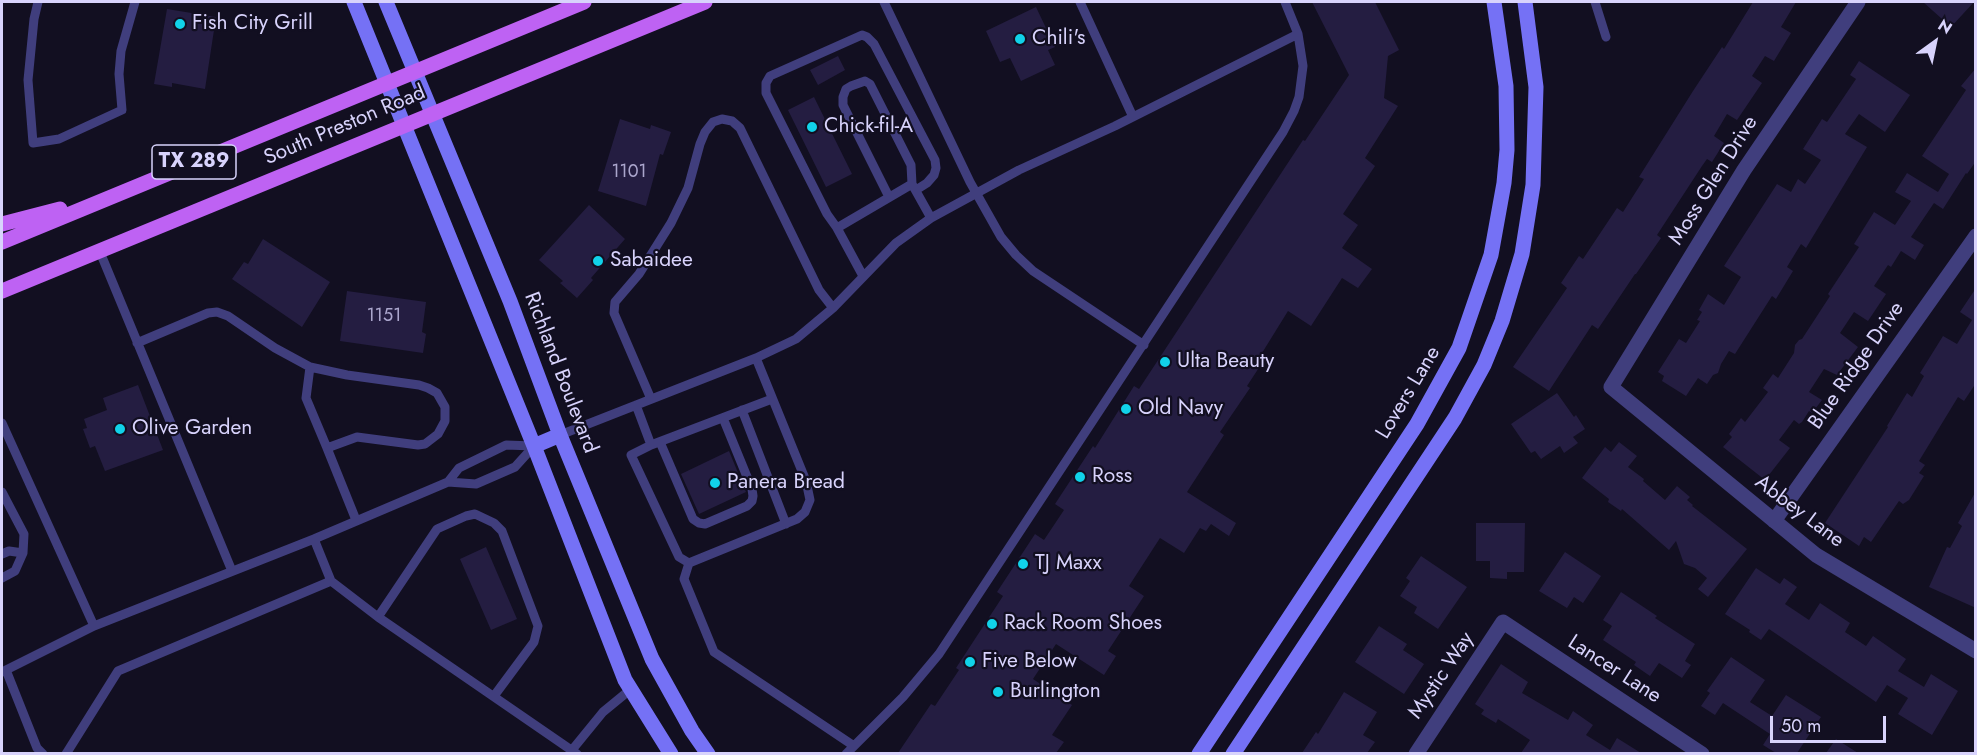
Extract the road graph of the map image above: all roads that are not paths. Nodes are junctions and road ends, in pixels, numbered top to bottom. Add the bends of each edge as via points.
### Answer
1 (38, 2) edge
2 (135, 2) edge
3 (354, 2) edge
4 (386, 2) edge
5 (584, 2) edge
6 (705, 2) edge
7 (884, 2) edge
8 (1080, 2) edge
9 (1285, 2) edge
10 (1494, 2) edge
11 (1525, 2) edge
12 (1596, 2) edge
13 (1858, 2) edge
14 (1299, 34) junction
15 (1606, 37) dead end
16 (415, 72) junction
17 (387, 83) junction
18 (432, 112) junction
19 (1134, 117) junction
20 (404, 124) junction
21 (914, 187) junction
22 (975, 193) junction
23 (112, 195) junction
24 (889, 197) junction
25 (931, 218) junction
26 (2, 223) edge
27 (837, 228) junction
28 (1976, 236) edge
29 (2, 242) edge
30 (100, 252) junction
31 (64, 266) junction
32 (863, 276) junction
33 (2, 291) edge
34 (2, 300) edge
35 (833, 308) junction
36 (137, 343) junction
37 (1144, 345) junction
38 (756, 358) junction
39 (310, 367) junction
40 (1611, 387) joint
41 (651, 399) junction
42 (772, 399) junction
43 (636, 405) junction
44 (742, 410) junction
45 (723, 418) junction
46 (2, 423) edge
47 (560, 435) junction
48 (655, 443) junction
49 (534, 446) junction
50 (327, 448) junction
51 (448, 482) junction
52 (2, 492) edge
53 (356, 520) junction
54 (1774, 521) junction
55 (786, 524) junction
56 (314, 539) junction
57 (23, 553) junction
58 (2, 554) edge
59 (689, 563) junction
60 (232, 571) junction
61 (2, 578) edge
62 (331, 580) junction
63 (378, 617) junction
64 (1503, 622) joint
65 (94, 626) junction
66 (1976, 651) edge
67 (4, 671) edge
68 (631, 689) junction
69 (494, 696) junction
70 (850, 750) edge
71 (575, 752) edge
72 (43, 753) edge
73 (66, 753) edge
74 (672, 753) edge
75 (708, 753) edge
76 (1199, 753) edge
77 (1233, 753) edge
78 (1416, 753) edge
79 (1702, 753) edge

1 - 2 lane via 28,80 33,143 59,139 122,110 121,51
3 - 17 street
4 - 16 street, Richland Boulevard
5 - 16 main road, South Preston Road / TX 289
6 - 18 main road, South Preston Road / TX 289
7 - 22 lane
8 - 19 lane
9 - 14 lane
10 - 76 street, Lovers Lane via 1508,118 1504,183 1491,255 1459,348 1417,424
11 - 77 street via 1536,87 1533,185 1522,254 1502,321 1455,418
12 - 15 lane
13 - 40 street, Moss Glen Drive via 1744,170
14 - 19 lane
14 - 37 lane via 1302,81 1289,122
16 - 17 main road, South Preston Road / TX 289
16 - 18 street, Richland Boulevard
17 - 20 street
17 - 23 main road, South Preston Road / TX 289
18 - 20 main road, South Preston Road / TX 289
18 - 47 street, Richland Boulevard
19 - 22 lane
20 - 30 main road, South Preston Road / TX 289
20 - 49 street
21 - 24 lane
21 - 24 lane via 911,165 870,84 858,82 846,89 843,105
21 - 25 lane
21 - 27 lane via 927,183 934,175 935,160 867,37 862,35 770,76 766,93 826,214
22 - 25 lane
22 - 37 lane via 1016,255
23 - 26 main road
23 - 29 main road, South Preston Road / TX 289
24 - 27 lane
25 - 32 lane via 896,243
27 - 32 lane
28 - 54 street, Blue Ridge Drive
30 - 31 main road, South Preston Road / TX 289
30 - 36 lane
31 - 33 main road, South Preston Road / TX 289
31 - 34 main road
32 - 35 lane
35 - 38 lane via 796,339
35 - 41 lane via 819,290 740,128 722,119 713,122 700,144 671,223 639,274 615,302 614,313
36 - 39 lane via 217,312
36 - 60 lane
37 - 70 lane via 930,668
38 - 41 lane
38 - 42 lane
39 - 50 lane via 306,398
39 - 50 lane via 428,388 437,393 445,407 442,429 425,444 357,437
40 - 54 street, Abbey Lane
41 - 43 lane
42 - 44 lane
42 - 55 lane via 810,500 805,512
43 - 47 lane
43 - 48 lane
44 - 45 lane
44 - 55 lane
45 - 48 lane
45 - 48 lane via 753,496 747,506 705,524 693,519
46 - 65 lane
47 - 49 street
47 - 75 street, Richland Boulevard via 652,659
48 - 59 lane via 632,455 679,557
49 - 51 lane via 506,445 459,468
49 - 51 lane via 515,467 476,484
49 - 68 street
50 - 53 lane
51 - 53 lane
52 - 57 lane via 24,534
53 - 56 lane
54 - 66 street, Abbey Lane via 1816,555
55 - 59 lane
56 - 60 lane
56 - 62 lane
57 - 58 lane
57 - 61 lane via 15,571
59 - 70 lane via 684,579 714,652
60 - 65 lane
62 - 63 lane
62 - 73 lane via 118,671
63 - 69 lane
63 - 69 lane via 437,529 475,514 494,523 502,531 538,626 534,642
64 - 78 street, Mystic Way
64 - 79 street, Lancer Lane
65 - 67 lane
67 - 72 lane via 37,748
68 - 71 lane via 603,712
68 - 74 street
69 - 71 lane

